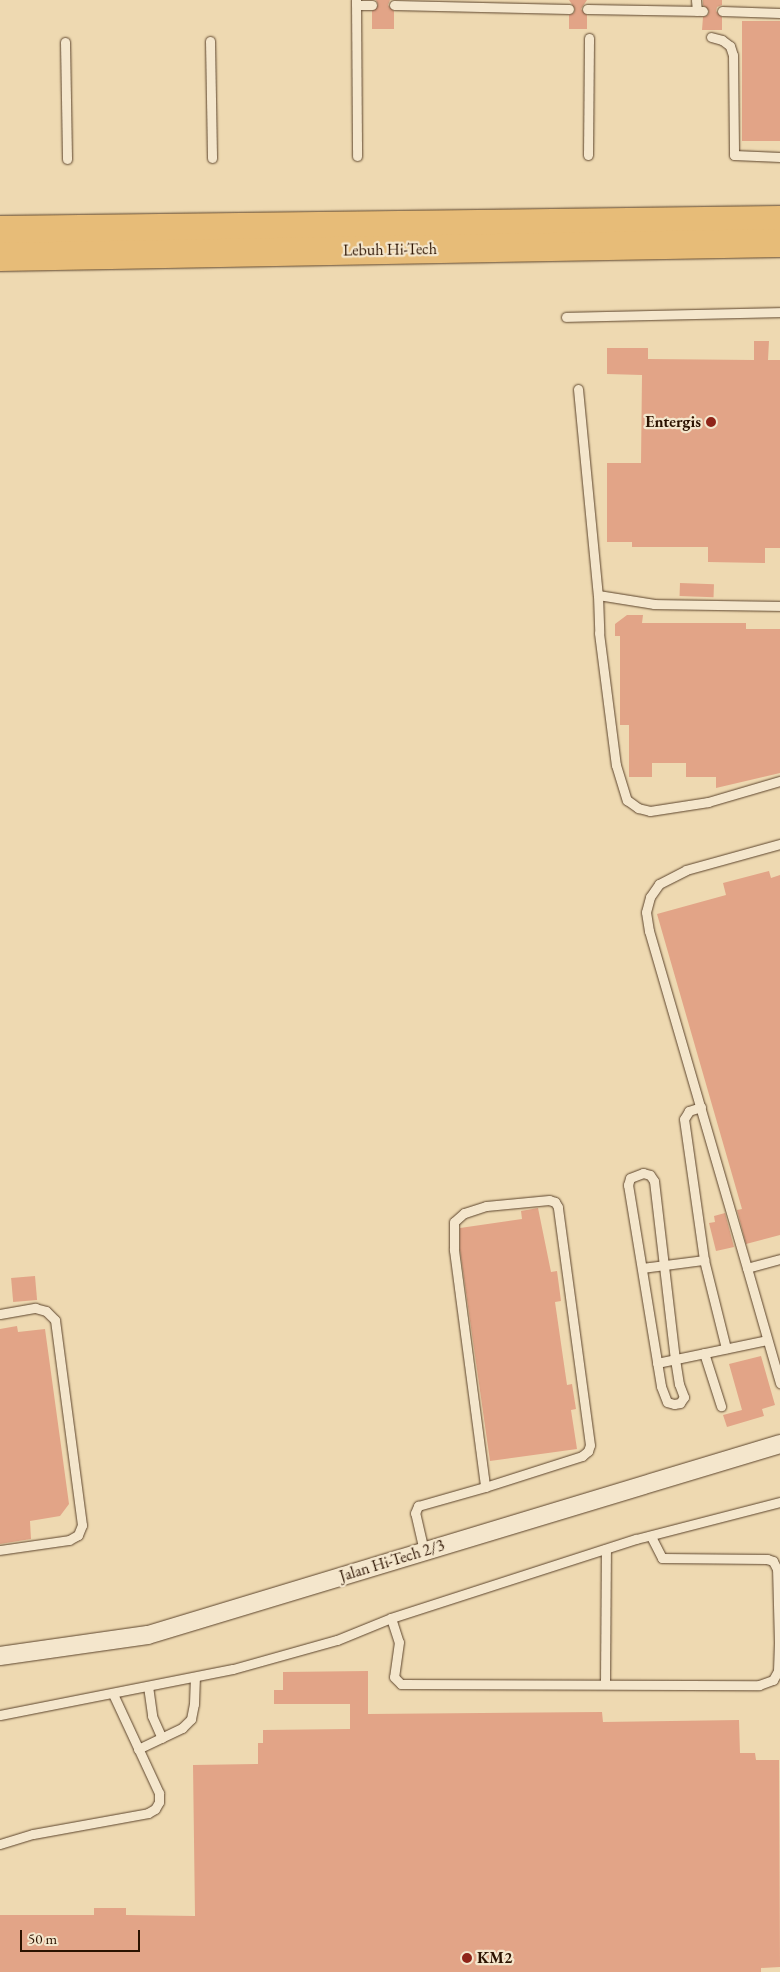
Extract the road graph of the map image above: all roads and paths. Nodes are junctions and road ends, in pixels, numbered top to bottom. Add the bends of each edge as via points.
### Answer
1 (615, 0) edge
2 (696, 0) edge
3 (356, 2) edge
4 (372, 5) dead end
5 (394, 6) dead end
6 (569, 9) dead end
7 (586, 9) dead end
8 (608, 9) junction
9 (722, 12) dead end
10 (780, 13) edge
11 (711, 37) dead end
12 (588, 38) dead end
13 (210, 41) dead end
14 (64, 42) dead end
15 (588, 155) dead end
16 (357, 156) dead end
17 (780, 156) edge
18 (212, 158) dead end
19 (67, 159) dead end
20 (780, 220) edge
21 (0, 230) edge
22 (780, 243) edge
23 (0, 257) edge
24 (780, 312) edge
25 (566, 317) dead end
26 (578, 390) dead end
27 (598, 595) junction
28 (780, 606) edge
29 (780, 781) edge
30 (780, 844) edge
31 (701, 1107) junction
32 (780, 1259) edge
33 (704, 1260) junction
34 (664, 1266) junction
35 (642, 1268) junction
36 (747, 1268) junction
37 (0, 1314) edge
38 (767, 1340) junction
39 (726, 1348) junction
40 (704, 1353) junction
41 (675, 1359) junction
42 (658, 1363) junction
43 (780, 1383) edge
44 (721, 1406) dead end
45 (780, 1444) edge
46 (485, 1486) junction
47 (780, 1502) edge
48 (651, 1536) junction
49 (606, 1549) junction
50 (0, 1550) edge
51 (424, 1551) junction
52 (392, 1618) junction
53 (0, 1656) edge
54 (195, 1677) junction
55 (605, 1684) junction
56 (148, 1686) junction
57 (113, 1694) junction
58 (0, 1715) edge
59 (162, 1738) junction
60 (138, 1749) junction
61 (0, 1844) edge

1 - 8 lane
2 - 8 lane via 700,11
3 - 4 lane
3 - 16 lane
5 - 6 lane
7 - 8 lane
9 - 10 lane
11 - 17 lane via 730,46 733,55 734,155
12 - 15 lane
13 - 18 lane
14 - 19 lane
20 - 21 main road, Lebuh Hi-Tech
22 - 23 main road, Lebuh Hi-Tech
24 - 25 lane
26 - 27 lane
27 - 28 lane via 654,604
27 - 29 lane via 599,633 616,765 628,800 638,808 650,811 708,802
30 - 31 lane via 686,870 659,884 650,897 646,912 649,931
31 - 33 lane via 688,1111 684,1119
31 - 36 lane
32 - 36 lane
33 - 34 lane
33 - 39 lane
34 - 35 lane
34 - 35 lane via 654,1181 650,1175 642,1173 630,1178 628,1185
34 - 41 lane
35 - 42 lane
36 - 38 lane
37 - 50 lane via 35,1308 46,1311 55,1320 82,1525 78,1535 69,1540
38 - 39 lane
38 - 43 lane
39 - 40 lane
40 - 41 lane
40 - 44 lane
41 - 42 lane
41 - 42 lane via 684,1397 680,1403 667,1402 660,1386
45 - 51 street, Jalan Hi-Tech 2/3
46 - 46 lane via 454,1250 454,1222 464,1213 486,1206 549,1200 558,1207 590,1445 582,1456
46 - 51 lane via 418,1506 415,1513
47 - 48 lane
48 - 49 lane
48 - 55 lane via 662,1558 773,1561 777,1569 778,1670 773,1680 759,1684
49 - 52 lane
49 - 55 lane
51 - 53 street, Jalan Hi-Tech 2/3 via 148,1634
52 - 54 lane via 337,1640
52 - 55 lane via 399,1642 394,1677 401,1684
54 - 56 lane
54 - 59 lane via 191,1719 182,1728
56 - 57 lane
56 - 59 lane via 152,1716
57 - 58 lane
57 - 60 lane
59 - 60 lane
60 - 61 lane via 159,1793 160,1802 155,1809

